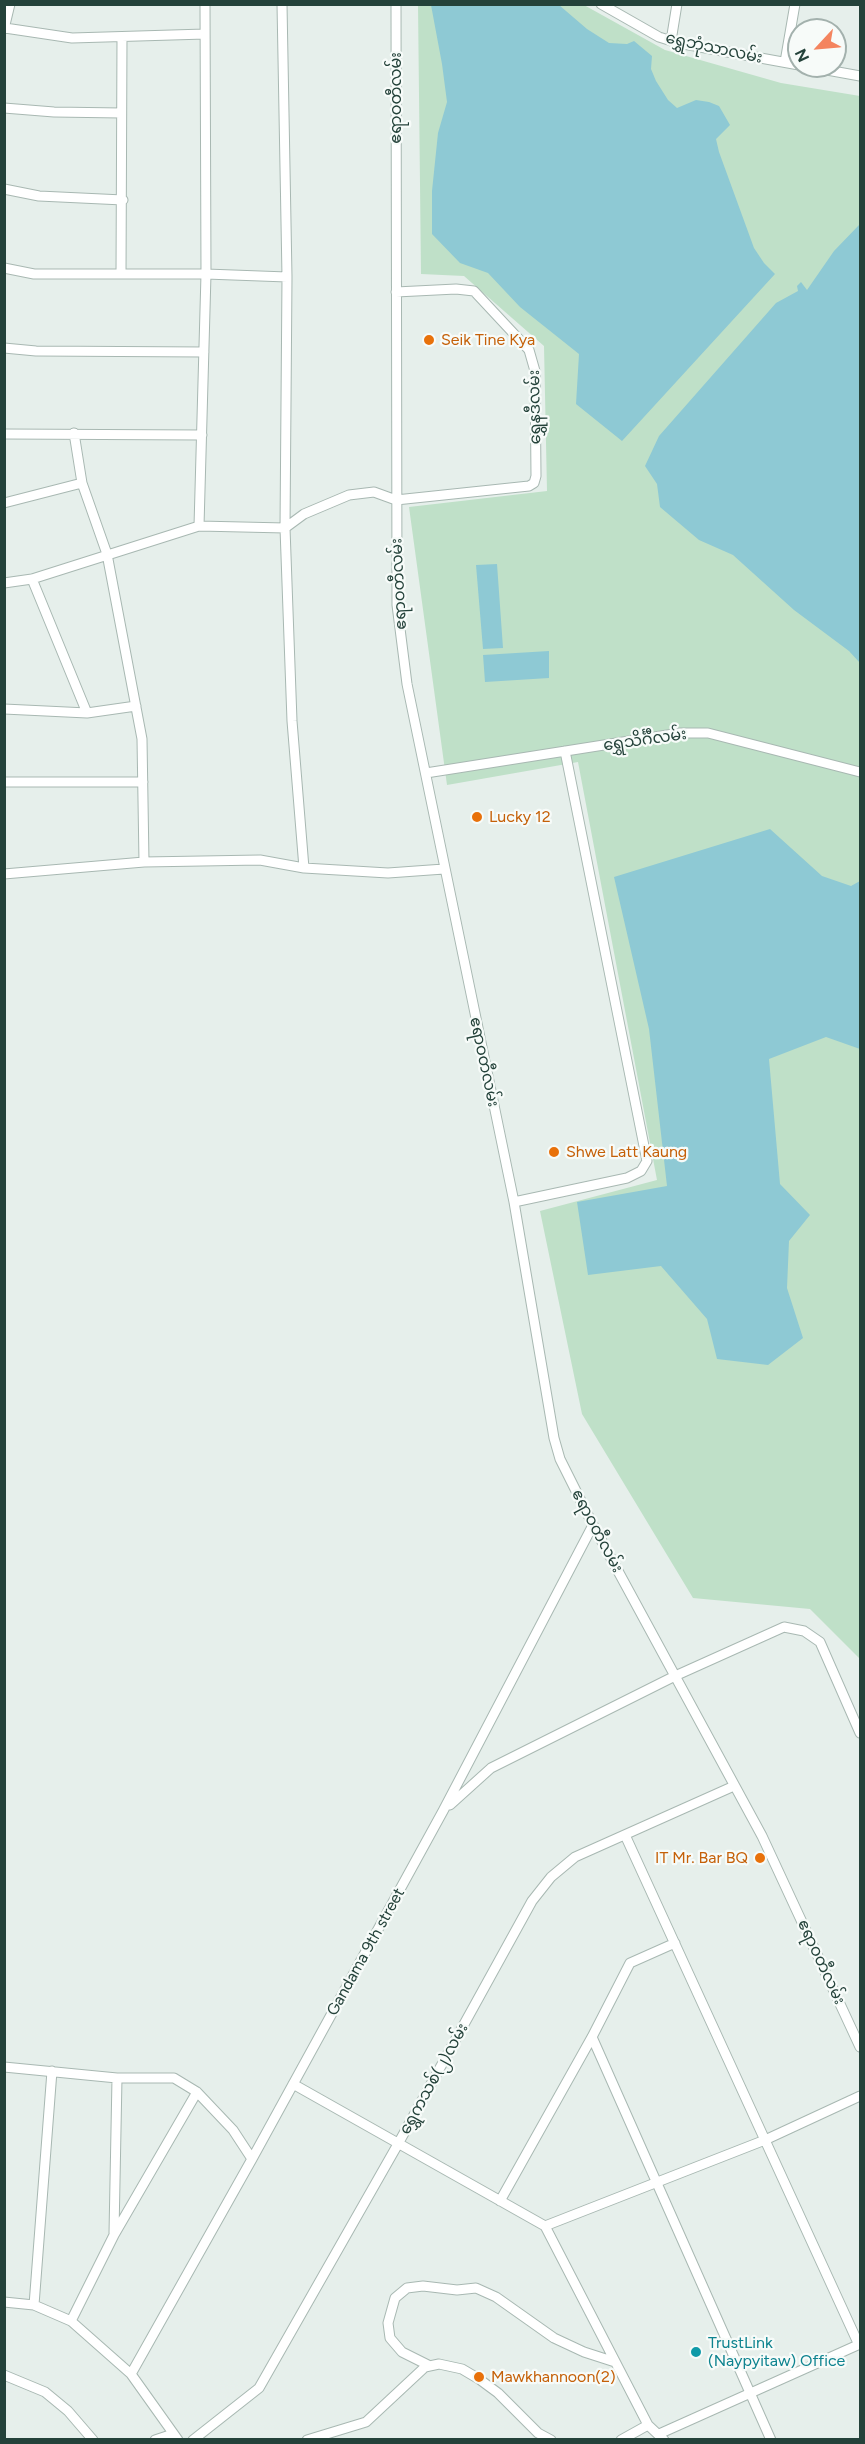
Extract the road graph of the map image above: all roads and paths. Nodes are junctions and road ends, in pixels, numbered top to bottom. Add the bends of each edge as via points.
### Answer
1 (10, 4) edge
2 (205, 4) edge
3 (282, 4) edge
4 (396, 4) edge
5 (601, 4) edge
6 (677, 4) edge
7 (795, 4) edge
8 (5, 28) edge
9 (205, 34) junction
10 (123, 37) junction
11 (671, 41) junction
12 (785, 63) joint
13 (4, 108) edge
14 (121, 112) junction
15 (4, 189) edge
16 (123, 200) junction
17 (4, 268) edge
18 (121, 274) junction
19 (206, 274) junction
20 (287, 277) junction
21 (396, 292) junction
22 (4, 348) edge
23 (204, 352) junction
24 (75, 433) junction
25 (4, 434) edge
26 (201, 435) junction
27 (82, 483) junction
28 (396, 500) junction
29 (4, 503) edge
30 (199, 526) junction
31 (285, 528) junction
32 (107, 554) junction
33 (32, 579) junction
34 (4, 583) edge
35 (136, 706) junction
36 (4, 709) edge
37 (87, 713) junction
38 (565, 751) junction
39 (861, 772) edge
40 (426, 773) junction
41 (4, 782) edge
42 (143, 782) junction
43 (144, 862) junction
44 (304, 868) junction
45 (444, 869) junction
46 (4, 874) edge
47 (514, 1202) junction
48 (593, 1525) junction
49 (675, 1676) junction
50 (861, 1733) edge
51 (734, 1786) junction
52 (443, 1811) junction
53 (625, 1835) junction
54 (675, 1943) junction
55 (592, 2037) junction
56 (861, 2047) edge
57 (4, 2067) edge
58 (52, 2071) junction
59 (117, 2078) junction
60 (293, 2084) junction
61 (198, 2092) junction
62 (861, 2096) edge
63 (765, 2140) junction
64 (398, 2144) junction
65 (252, 2159) junction
66 (658, 2182) junction
67 (500, 2201) junction
68 (545, 2226) junction
69 (114, 2235) junction
70 (4, 2302) edge
71 (34, 2305) junction
72 (71, 2321) junction
73 (860, 2344) edge
74 (615, 2362) junction
75 (430, 2366) junction
76 (131, 2374) junction
77 (4, 2375) edge
78 (750, 2392) junction
79 (648, 2425) junction
80 (175, 2437) edge
81 (661, 2437) edge
82 (93, 2439) edge
83 (155, 2439) edge
84 (193, 2439) edge
85 (307, 2439) edge
86 (551, 2439) edge
87 (621, 2439) edge
88 (771, 2439) edge

1 - 8 street
2 - 9 street
3 - 20 street
4 - 21 street, ဧရာဝတီလမ်း
5 - 11 street, ရွှေဘုံသာလမ်း
6 - 11 street
7 - 12 street
8 - 10 street via 72,38
9 - 10 street
9 - 19 street
10 - 14 street
11 - 12 street, ရွှေဘုံသာလမ်း
13 - 14 street
14 - 16 street
15 - 16 street via 39,196
16 - 18 street
17 - 18 street via 34,274
18 - 19 street
19 - 20 street
19 - 23 street
20 - 31 street
21 - 28 street, ဧရာဝတီလမ်း
21 - 28 street, ရွှေနဒီလမ်း via 474,291 529,350 535,371 536,464 534,483 529,486
22 - 23 street
23 - 26 street
24 - 25 street
24 - 26 street
24 - 27 street
26 - 30 street
27 - 29 street
27 - 32 street
28 - 31 street via 374,492 350,495 304,514
28 - 40 street, ဧရာဝတီလမ်း via 397,605 407,684
30 - 31 street
30 - 32 street
31 - 44 street via 292,721
32 - 33 street
32 - 35 street
33 - 34 street
33 - 37 street
35 - 37 street
35 - 42 street
36 - 37 street
38 - 39 street, ရွှေသိင်္ဂီလမ်း via 680,733 708,734
38 - 40 street, ရွှေသိင်္ဂီလမ်း
38 - 47 street via 647,1161 641,1171 627,1178
40 - 45 street, ဧရာဝတီလမ်း
41 - 42 street
42 - 43 street
43 - 44 street via 260,860
43 - 46 street
44 - 45 street via 388,873
45 - 47 street, ဧရာဝတီလမ်း
47 - 48 street, ဧရာဝတီလမ်း via 554,1438 560,1459
48 - 49 street, ဧရာဝတီလမ်း
48 - 52 street, Gandama 9th street
49 - 50 street via 784,1627 804,1630 820,1642
49 - 51 street, ဧရာဝတီလမ်း
49 - 52 street via 490,1768
51 - 53 street, ရွှေကသစ်(၂)လမ်း
51 - 56 street, ဧရာဝတီလမ်း via 762,1836
52 - 60 street, Gandama 9th street
53 - 54 street
53 - 64 street, ရွှေကသစ်(၂)လမ်း via 575,1857 551,1877 532,1901
54 - 55 street via 630,1963
54 - 63 street
55 - 66 street
55 - 67 street
57 - 58 street
58 - 59 street
58 - 71 street
59 - 61 street via 174,2078
59 - 69 street
60 - 64 street
60 - 65 street, Gandama 9th street
61 - 65 street via 233,2130
61 - 69 street
62 - 63 street
63 - 66 street
63 - 73 street
64 - 67 street
64 - 84 street, ရွှေကသစ်(၂)လမ်း via 259,2388
65 - 76 street, Gandama 9th street
66 - 68 street
66 - 78 street
67 - 68 street
68 - 74 street
69 - 72 street
70 - 71 street
71 - 72 street
72 - 76 street
73 - 78 street
74 - 75 street via 554,2338 496,2297 476,2288 407,2288 395,2298 388,2323 390,2338 402,2352
74 - 79 street
75 - 85 street via 404,2384 366,2422
75 - 86 street via 462,2369 479,2379 538,2433
76 - 80 street
77 - 82 street via 45,2392 69,2411
78 - 81 street
78 - 88 street
79 - 81 street
79 - 87 street
80 - 83 street

